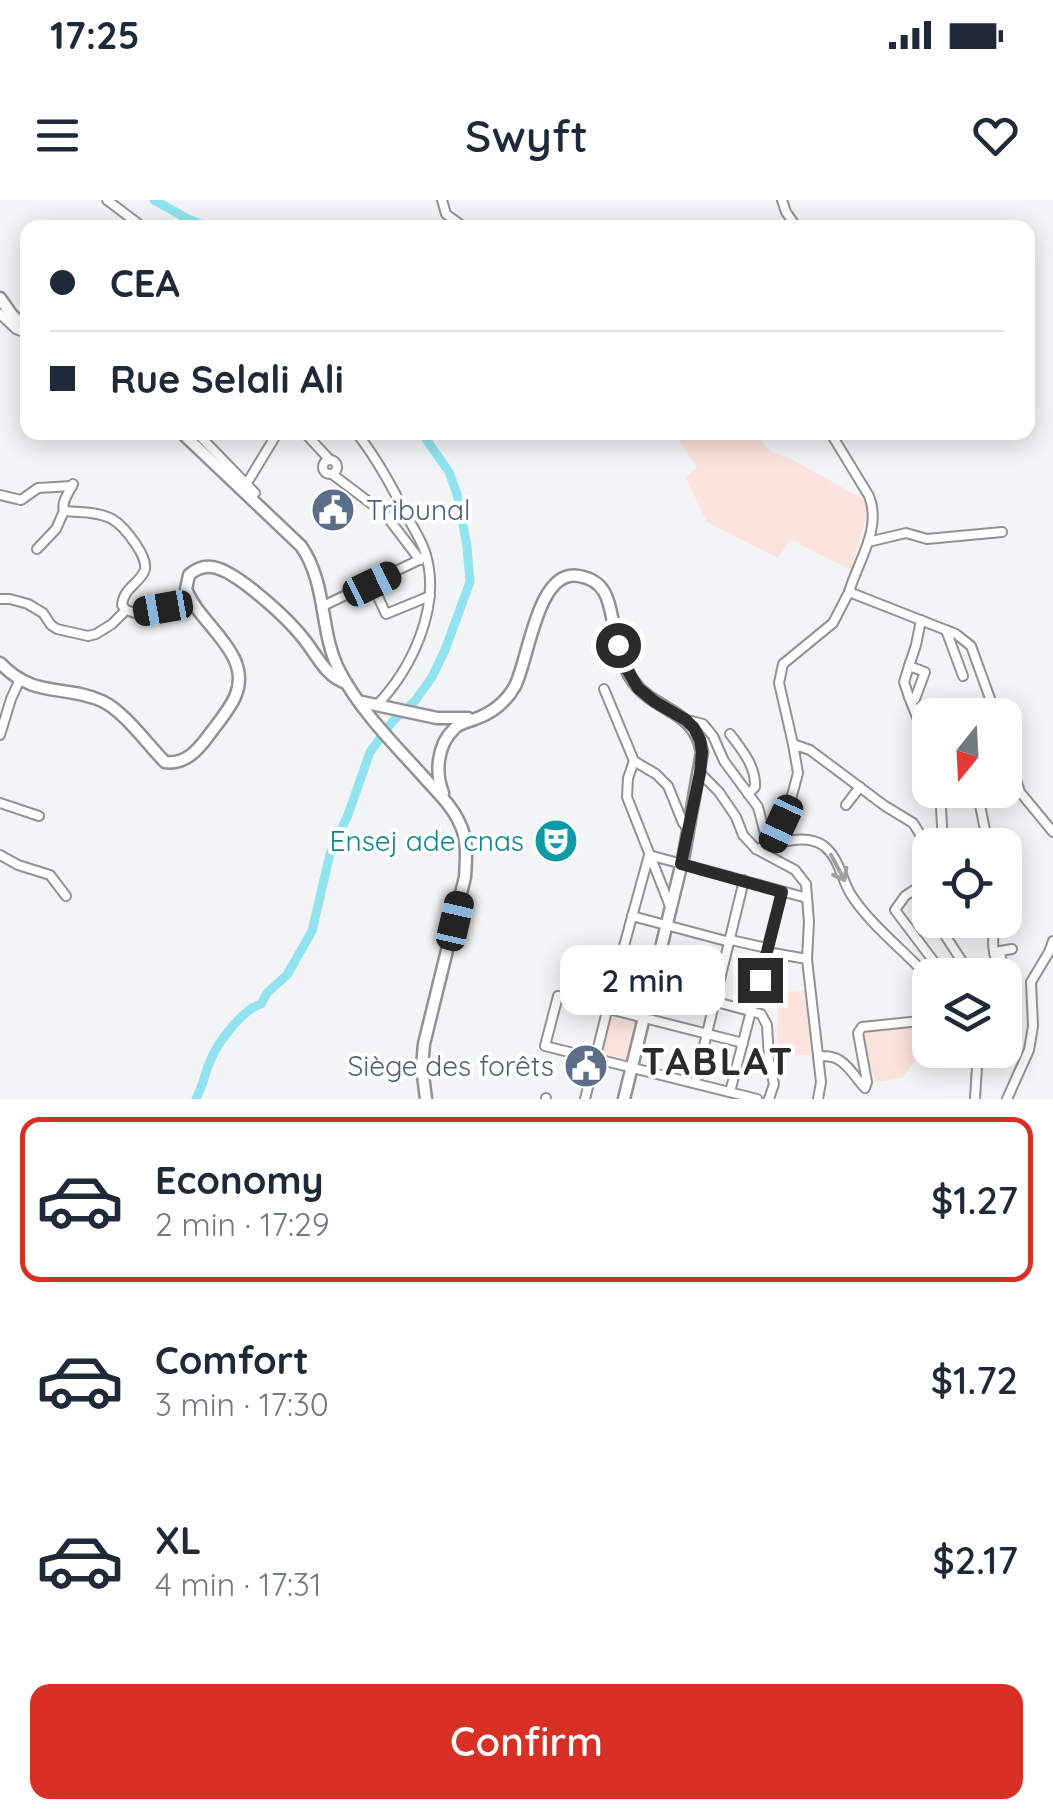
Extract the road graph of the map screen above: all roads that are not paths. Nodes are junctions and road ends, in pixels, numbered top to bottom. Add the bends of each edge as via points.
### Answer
1 (107, 200) edge
2 (133, 220) edge
3 (0, 298) edge
4 (0, 314) edge
5 (20, 324) edge
6 (20, 330) edge
7 (190, 440) edge
8 (203, 440) edge
9 (273, 440) edge
10 (311, 440) edge
11 (362, 440) edge
12 (835, 440) edge
13 (244, 488) junction
14 (255, 493) dead end
15 (0, 495) edge
16 (64, 511) junction
17 (285, 530) junction
18 (1002, 532) dead end
19 (868, 542) junction
20 (37, 549) dead end
21 (424, 558) junction
22 (372, 584) junction
23 (849, 592) junction
24 (430, 596) junction
25 (0, 599) edge
26 (192, 603) junction
27 (323, 606) junction
28 (126, 610) junction
29 (921, 620) junction
30 (946, 630) junction
31 (0, 663) edge
32 (909, 666) junction
33 (962, 676) dead end
34 (20, 679) junction
35 (342, 682) junction
36 (604, 689) dead end
37 (909, 697) junction
38 (990, 698) edge
39 (912, 703) edge
40 (377, 713) junction
41 (484, 716) junction
42 (432, 717) junction
43 (686, 720) junction
44 (730, 734) dead end
45 (0, 735) edge
46 (793, 744) junction
47 (444, 746) junction
48 (400, 750) junction
49 (439, 759) junction
50 (410, 761) junction
51 (634, 761) junction
52 (422, 766) junction
53 (700, 773) junction
54 (860, 787) junction
55 (443, 793) junction
56 (748, 794) junction
57 (1022, 794) edge
58 (0, 803) edge
59 (846, 805) dead end
60 (451, 808) junction
61 (39, 816) dead end
62 (916, 828) edge
63 (689, 830) junction
64 (1053, 832) edge
65 (770, 845) junction
66 (756, 849) junction
67 (649, 854) junction
68 (0, 856) edge
69 (681, 864) junction
70 (744, 880) junction
71 (912, 890) edge
72 (782, 892) junction
73 (66, 896) dead end
74 (807, 898) junction
75 (670, 906) junction
76 (632, 916) junction
77 (666, 926) junction
78 (912, 933) edge
79 (916, 938) edge
80 (998, 938) edge
81 (730, 940) junction
82 (1053, 941) edge
83 (1012, 949) dead end
84 (767, 950) junction
85 (1000, 951) junction
86 (931, 958) edge
87 (1001, 958) edge
88 (807, 959) junction
89 (912, 959) edge
90 (598, 970) dead end
91 (616, 975) junction
92 (651, 985) junction
93 (716, 1001) junction
94 (608, 1009) junction
95 (752, 1010) junction
96 (643, 1018) junction
97 (912, 1022) edge
98 (707, 1034) junction
99 (743, 1043) junction
100 (818, 1056) junction
101 (594, 1058) junction
102 (632, 1068) junction
103 (976, 1068) edge
104 (695, 1084) junction
105 (727, 1094) edge
106 (426, 1099) edge
107 (586, 1099) edge
108 (624, 1099) edge
109 (758, 1099) edge
110 (769, 1099) edge
111 (818, 1099) edge
112 (974, 1099) edge
113 (1007, 1099) edge

1 - 2 street
3 - 5 main road
4 - 6 street
7 - 13 main road
8 - 13 street
9 - 13 street
10 - 21 street via 327,462 324,472 336,474 385,514
11 - 21 street
12 - 19 street via 874,508
13 - 14 street
13 - 17 main road
15 - 16 street via 21,500 38,488 72,485
16 - 20 street
16 - 28 street via 112,519 144,556 145,571 122,598
17 - 27 main road via 308,558
17 - 35 main road via 312,574 328,651
18 - 19 street via 927,540 906,534
19 - 23 street
21 - 22 street
21 - 24 street
22 - 24 street via 386,614
22 - 27 street
23 - 29 street
23 - 46 street via 833,623 783,664 779,683
24 - 40 street via 416,646
25 - 28 street via 28,604 58,629 88,636
26 - 28 street
26 - 34 main road via 231,652 241,676 234,702 186,758 165,762 105,702
26 - 35 main road via 186,585 194,571 208,566 230,574 284,618
27 - 35 main road
29 - 30 street
29 - 32 street
30 - 33 street
30 - 38 street via 972,646
31 - 34 main road
32 - 37 street
32 - 37 street via 925,672 915,699
34 - 45 street
35 - 40 main road
35 - 40 main road via 363,713
36 - 51 street
37 - 39 street
40 - 42 main road
40 - 48 main road
41 - 42 main road
41 - 43 main road via 518,680 548,591 576,575 600,584 608,596 633,681
41 - 47 main road via 456,727
42 - 47 main road
43 - 53 main road via 700,740
43 - 56 street via 703,724
44 - 56 street via 756,777
46 - 54 street
46 - 65 street via 798,773
47 - 49 main road
48 - 50 main road
48 - 52 main road
49 - 52 main road
49 - 55 main road
50 - 52 main road
50 - 60 main road
51 - 63 street via 668,786
51 - 67 street via 627,797
52 - 55 main road
53 - 63 main road
53 - 66 street
54 - 59 street
54 - 62 street
55 - 60 main road
56 - 65 street
57 - 64 street
58 - 61 street
60 - 106 main road via 463,832 465,878 424,1044
63 - 69 main road
65 - 66 street
65 -> 89 street via 823,845 838,861 850,893
66 - 74 street via 795,870
67 - 69 street
67 - 75 street
67 - 76 street
68 - 73 street via 50,876
69 - 70 street
69 - 75 main road
70 - 72 street
70 - 81 street
71 - 78 street via 895,910
72 - 74 street
72 - 84 street
74 - 88 street
75 - 77 main road
76 - 77 street
76 - 91 street
77 - 81 street
77 - 92 main road
79 - 86 street
80 - 85 street
81 - 84 street
81 - 93 street
82 - 113 street via 1031,982 1029,1050
83 - 85 street
84 - 88 street
84 - 95 street
85 - 87 street
88 - 100 street
90 - 91 street
91 - 92 street
91 - 94 street
92 - 93 street
92 - 96 main road
93 - 95 street
93 - 98 street
94 - 96 street
94 - 101 street
94 - 101 street via 558,996 545,1046
95 - 99 street
95 - 110 street via 767,1024 774,1084
96 - 98 street
96 - 102 main road
97 - 100 street via 862,1027 864,1088 840,1060
98 - 99 street
98 - 104 street
99 - 105 street
100 - 111 street
101 - 102 street
101 - 107 street
102 - 104 street
102 - 108 main road
103 - 112 street
104 - 105 street
105 - 109 street

